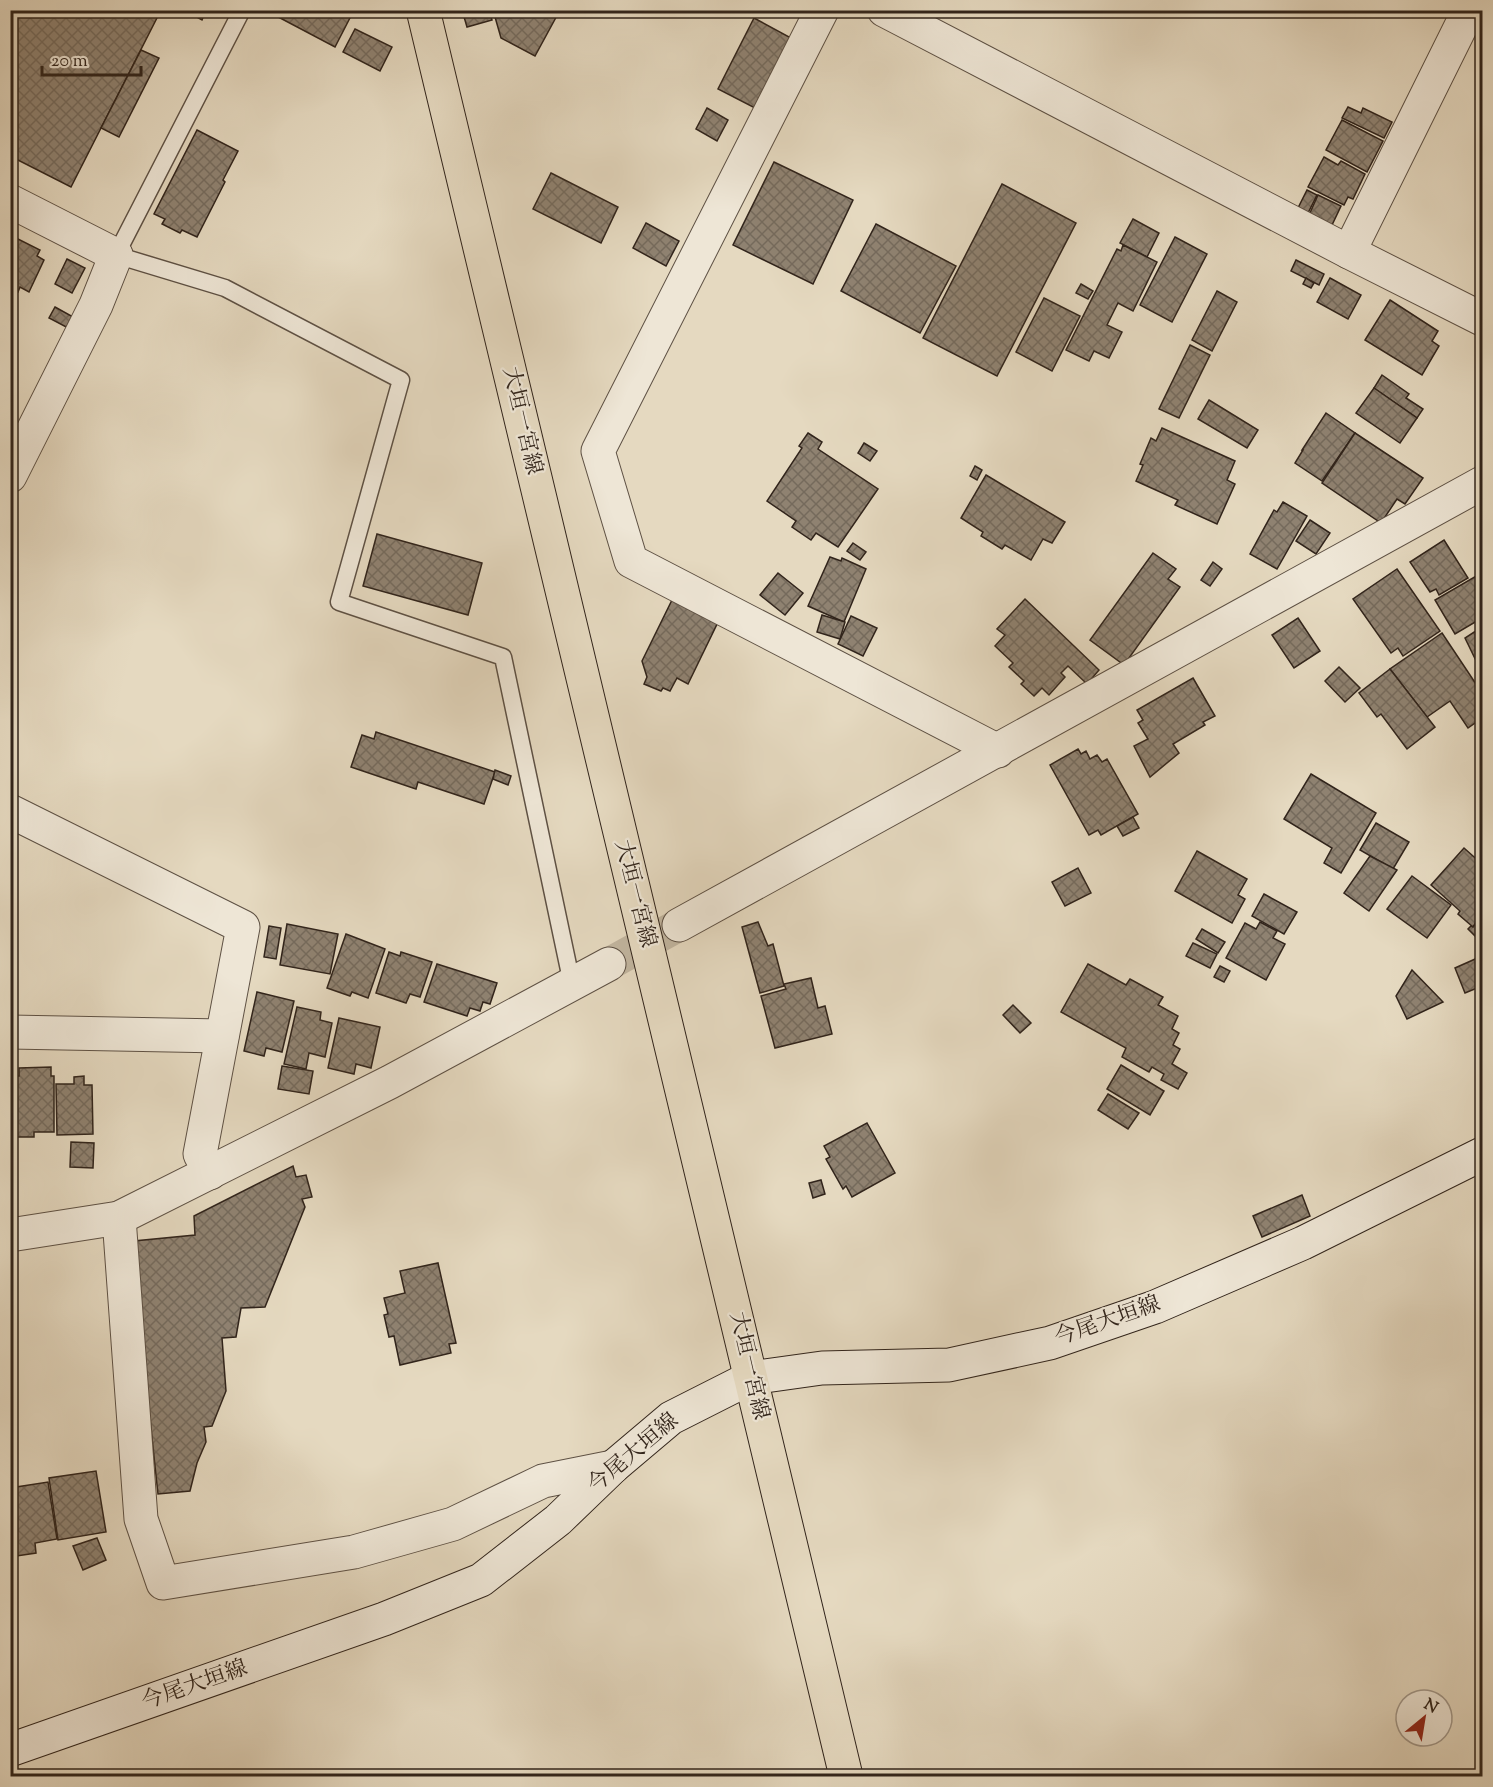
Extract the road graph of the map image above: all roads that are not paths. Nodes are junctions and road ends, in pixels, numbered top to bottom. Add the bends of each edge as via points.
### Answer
1 (242, 10) edge
2 (423, 10) edge
3 (822, 10) edge
4 (884, 10) edge
5 (1469, 10) edge
6 (10, 201) edge
7 (1349, 252) junction
8 (116, 255) junction
9 (1482, 319) edge
10 (10, 476) edge
11 (1482, 483) edge
12 (998, 751) junction
13 (10, 811) edge
14 (679, 925) tunnel mouth
15 (609, 963) tunnel mouth
16 (572, 984) junction
17 (10, 1032) edge
18 (222, 1036) junction
19 (1482, 1154) edge
20 (210, 1173) junction
21 (118, 1218) junction
22 (10, 1235) edge
23 (750, 1378) junction
24 (613, 1467) junction
25 (10, 1750) edge
26 (846, 1776) edge

1 - 8 lane
2 - 23 main road, 大垣一宮線
3 - 12 street via 598,451 631,561
4 - 7 street
5 - 7 street
6 - 8 street
7 - 9 street
8 - 10 street via 96,305
8 - 16 lane via 225,288 400,380 339,602 503,657
11 - 12 street
12 - 14 street
13 - 18 street via 243,927
15 - 16 street
16 - 20 street
17 - 18 street
18 - 20 street via 200,1154
19 - 23 street, 今尾大垣線 via 1303,1243 1155,1306 1050,1343 949,1365 822,1368
20 - 21 street
21 - 22 street
21 - 24 street via 141,1519 163,1583 354,1552 453,1524 543,1481
23 - 24 street, 今尾大垣線 via 670,1418
23 - 26 main road, 大垣一宮線
24 - 25 street, 今尾大垣線 via 558,1520 481,1580 384,1619

